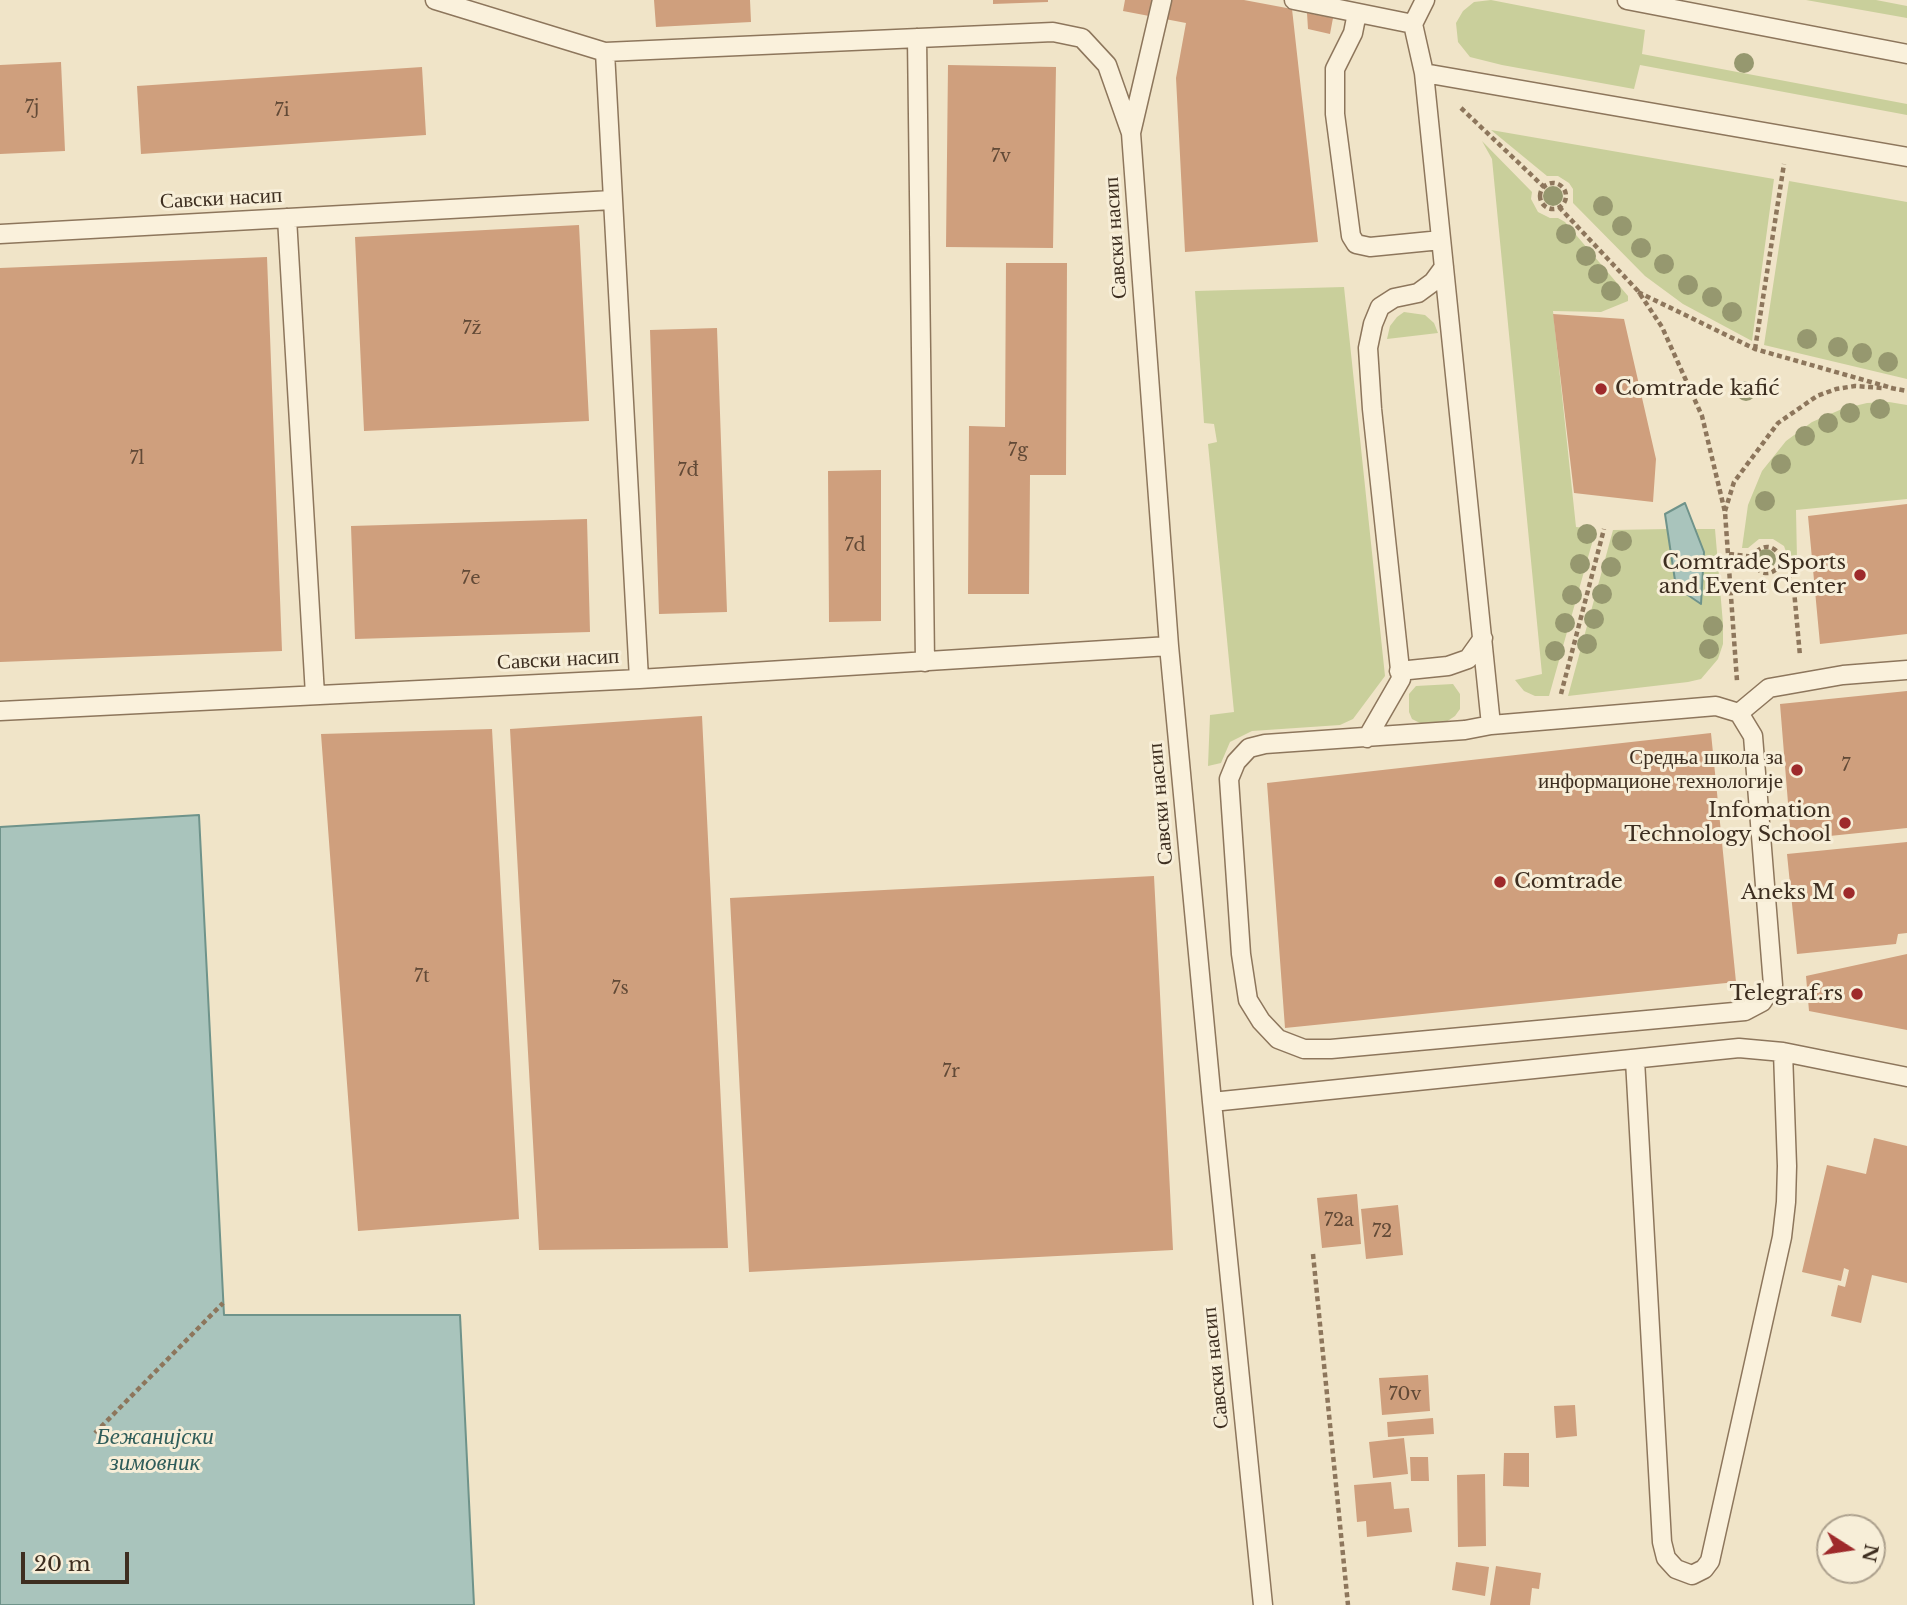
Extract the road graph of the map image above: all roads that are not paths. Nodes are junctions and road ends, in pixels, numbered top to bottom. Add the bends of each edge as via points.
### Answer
1 (435, 0) edge
2 (1162, 0) edge
3 (1294, 0) edge
4 (1425, 0) edge
5 (1628, 0) edge
6 (1357, 13) junction
7 (1413, 24) junction
8 (917, 38) junction
9 (605, 52) junction
10 (1907, 54) edge
11 (1424, 73) junction
12 (1132, 133) junction
13 (1907, 157) edge
14 (612, 201) junction
15 (286, 218) junction
16 (0, 234) edge
17 (1441, 240) junction
18 (1444, 267) junction
19 (1483, 638) junction
20 (1169, 646) junction
21 (925, 662) junction
22 (1907, 670) edge
23 (1399, 671) junction
24 (639, 679) junction
25 (315, 695) junction
26 (0, 711) edge
27 (1739, 713) junction
28 (1491, 725) junction
29 (1367, 738) junction
30 (1783, 1052) junction
31 (1635, 1060) junction
32 (1907, 1077) edge
33 (1212, 1101) junction
34 (1263, 1605) edge

1 - 9 lane
2 - 12 lane, Савски насип
3 - 6 lane
4 - 7 lane
5 - 10 lane
6 - 7 lane
6 - 17 lane via 1353,33 1335,69 1335,114 1351,236 1356,244 1370,247
7 - 11 lane
8 - 9 lane
8 - 12 lane via 1053,32 1082,38 1107,65
8 - 21 lane
9 - 14 lane, Савски насип
11 - 13 lane
11 - 17 lane
12 - 20 lane, Савски насип
14 - 15 lane, Савски насип
14 - 24 lane, Савски насип
15 - 16 lane, Савски насип
15 - 25 lane
17 - 18 lane
18 - 19 lane
18 - 23 lane via 1418,293 1394,298 1380,307 1368,348
19 - 23 lane via 1468,659
19 - 28 lane
20 - 21 lane
20 - 33 lane, Савски насип
21 - 24 lane
22 - 27 lane via 1769,688
23 - 29 lane via 1401,679
24 - 25 lane, Савски насип
25 - 26 lane, Савски насип
27 - 28 lane via 1716,706
27 - 29 lane via 1753,736 1773,985 1762,1002 1745,1011 1304,1049 1279,1039 1248,1000 1229,779 1249,748
28 - 29 lane
30 - 31 lane via 1739,1048
30 - 31 lane via 1787,1166 1782,1237 1710,1561 1692,1575 1676,1569 1666,1558 1662,1542
30 - 32 lane
31 - 33 lane
33 - 34 lane, Савски насип

